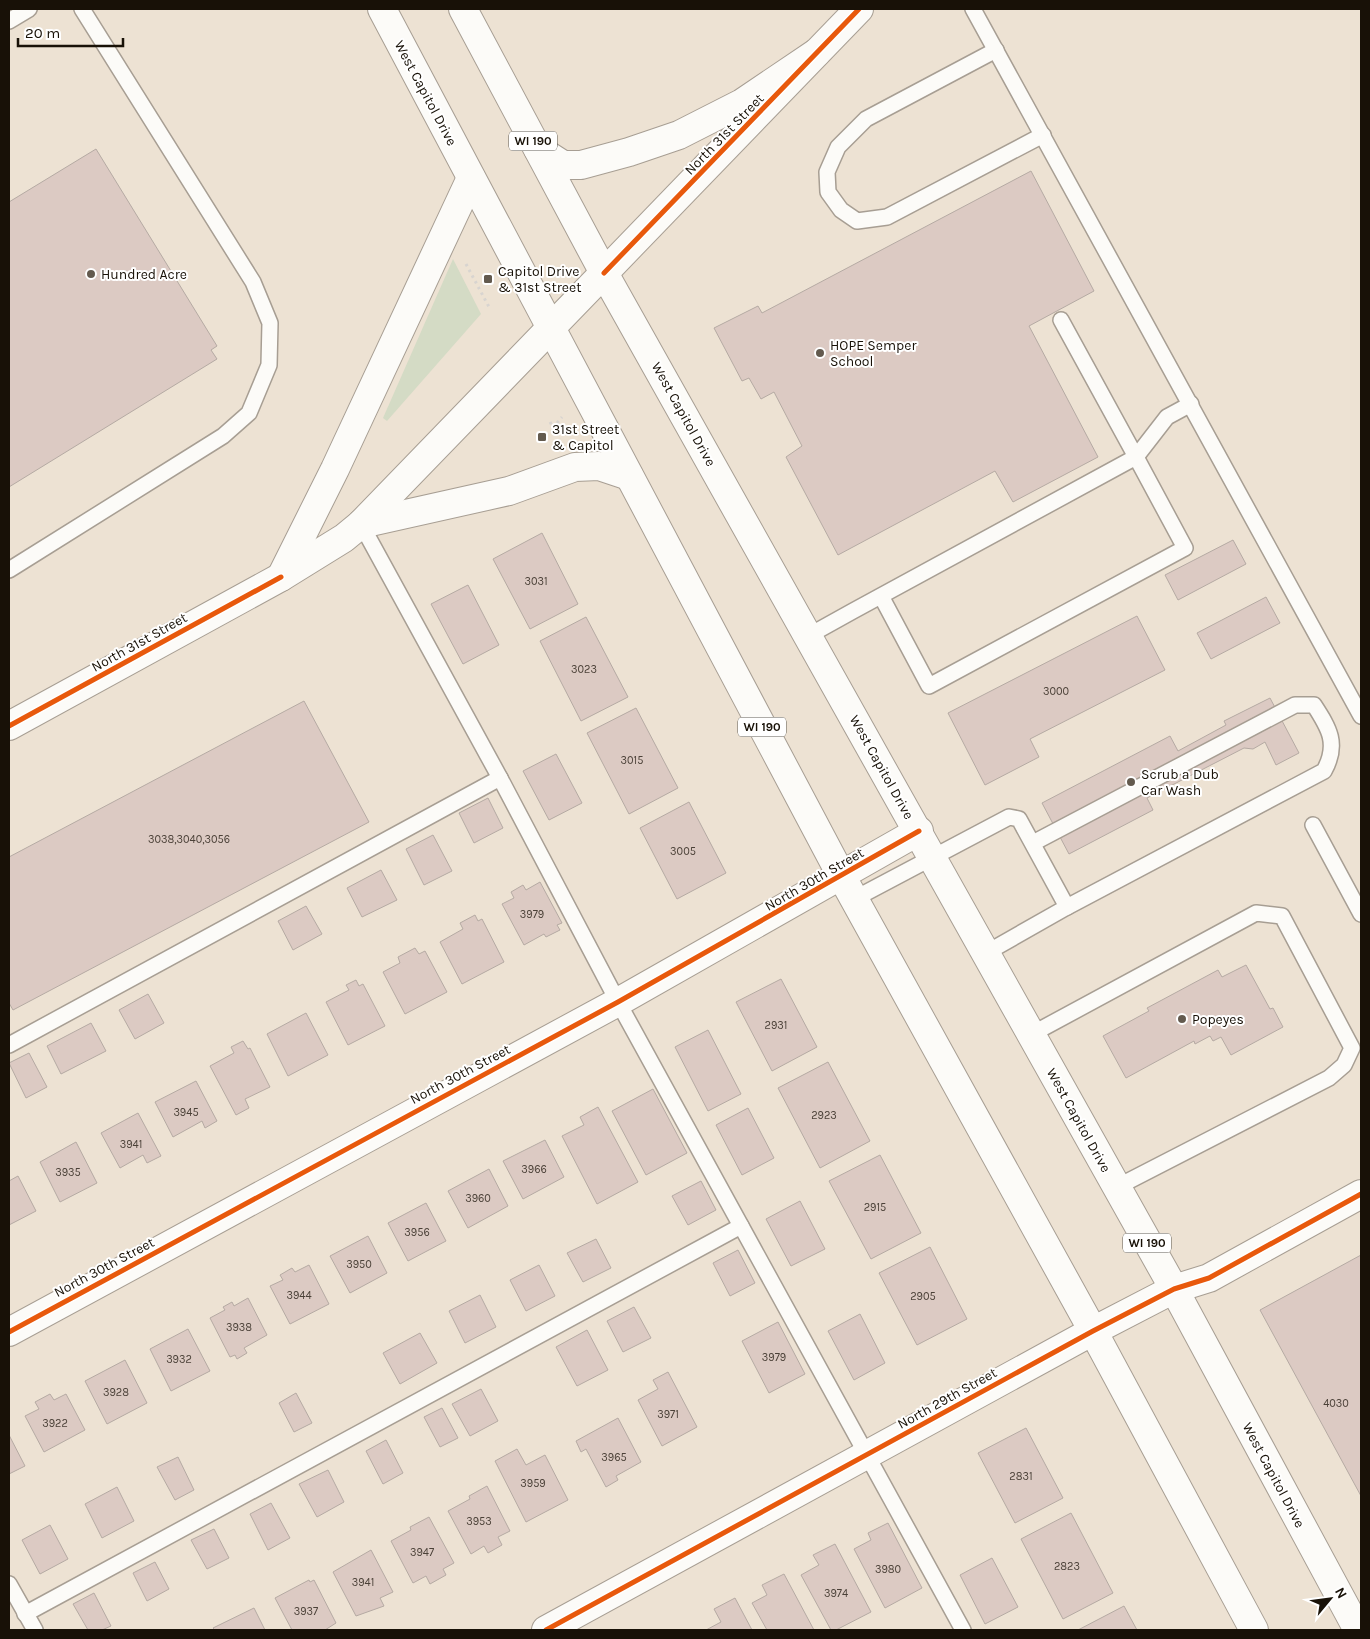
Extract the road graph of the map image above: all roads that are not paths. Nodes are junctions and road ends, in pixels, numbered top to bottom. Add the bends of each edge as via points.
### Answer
1 (29, 9) edge
2 (82, 9) edge
3 (382, 9) edge
4 (463, 9) edge
5 (858, 9) edge
6 (973, 9) edge
7 (9, 21) edge
8 (996, 50) junction
9 (816, 53) junction
10 (1043, 135) junction
11 (538, 149) junction
12 (471, 178) junction
13 (604, 273) junction
14 (1061, 320) dead end
15 (551, 329) junction
16 (1191, 404) junction
17 (1136, 457) junction
18 (629, 476) junction
19 (361, 524) junction
20 (9, 570) edge
21 (281, 577) junction
22 (881, 596) junction
23 (808, 636) junction
24 (1361, 716) edge
25 (9, 726) edge
26 (500, 778) junction
27 (1313, 825) dead end
28 (918, 831) junction
29 (1033, 843) junction
30 (933, 857) junction
31 (848, 888) junction
32 (1066, 907) junction
33 (1361, 914) edge
34 (986, 953) junction
35 (618, 1002) junction
36 (1032, 1034) junction
37 (9, 1045) edge
38 (1116, 1187) junction
39 (1361, 1194) edge
40 (741, 1226) junction
41 (1174, 1289) junction
42 (1093, 1331) junction
43 (9, 1332) edge
44 (867, 1455) junction
45 (9, 1584) edge
46 (25, 1614) junction
47 (34, 1630) edge
48 (546, 1630) edge
49 (963, 1630) edge
50 (1254, 1630) edge
51 (1358, 1630) edge

1 - 7 lane
2 - 20 lane via 253,282 270,322 269,365 249,413 223,436
3 - 12 main road, West Capitol Drive / WI 190
4 - 11 main road, West Capitol Drive / WI 190
5 - 9 main road, North 31st Street
6 - 8 lane
8 - 10 lane
8 - 10 lane via 866,119 838,147 827,172 828,192 840,210 857,221 887,217
9 - 11 main road via 742,103 679,135 581,165 563,165
9 - 13 main road, North 31st Street
10 - 16 lane
11 - 13 main road, West Capitol Drive / WI 190
12 - 15 main road, West Capitol Drive / WI 190
12 - 21 main road
13 - 15 main road, North 31st Street
13 - 23 main road, West Capitol Drive / WI 190
14 - 17 lane
15 - 18 main road, West Capitol Drive / WI 190
15 - 19 main road, North 31st Street
16 - 17 lane via 1167,417
16 - 24 lane
17 - 22 lane
17 - 22 lane via 1185,548 929,686
18 - 19 main road via 599,466 575,467 508,491
18 - 31 main road, West Capitol Drive / WI 190
19 - 21 main road, North 31st Street
19 - 26 lane
21 - 25 main road, North 31st Street
22 - 23 lane
23 - 28 main road, West Capitol Drive / WI 190
26 - 35 lane
26 - 37 lane
27 - 33 lane
28 - 30 main road, West Capitol Drive / WI 190
28 - 31 main road, North 30th Street
29 - 30 lane via 1019,819 1009,817
29 - 32 lane
29 - 32 lane via 1295,705 1314,705 1328,726 1332,748 1324,771
30 - 31 lane
30 - 34 main road, West Capitol Drive / WI 190
31 - 35 main road, North 30th Street
31 - 42 main road, West Capitol Drive / WI 190
32 - 34 lane
34 - 36 main road, West Capitol Drive / WI 190
35 - 40 lane
35 - 43 main road, North 30th Street
36 - 38 main road, West Capitol Drive / WI 190
36 - 38 lane via 1256,913 1282,916 1352,1048 1344,1065 1329,1078
38 - 41 main road, West Capitol Drive / WI 190
39 - 41 main road, North 29th Street via 1209,1278
40 - 44 lane
40 - 46 lane
41 - 42 main road, North 29th Street
41 - 51 main road, West Capitol Drive / WI 190
42 - 44 main road, North 29th Street
42 - 50 main road, West Capitol Drive / WI 190
44 - 48 main road, North 29th Street
44 - 49 lane
45 - 46 lane
46 - 47 lane

